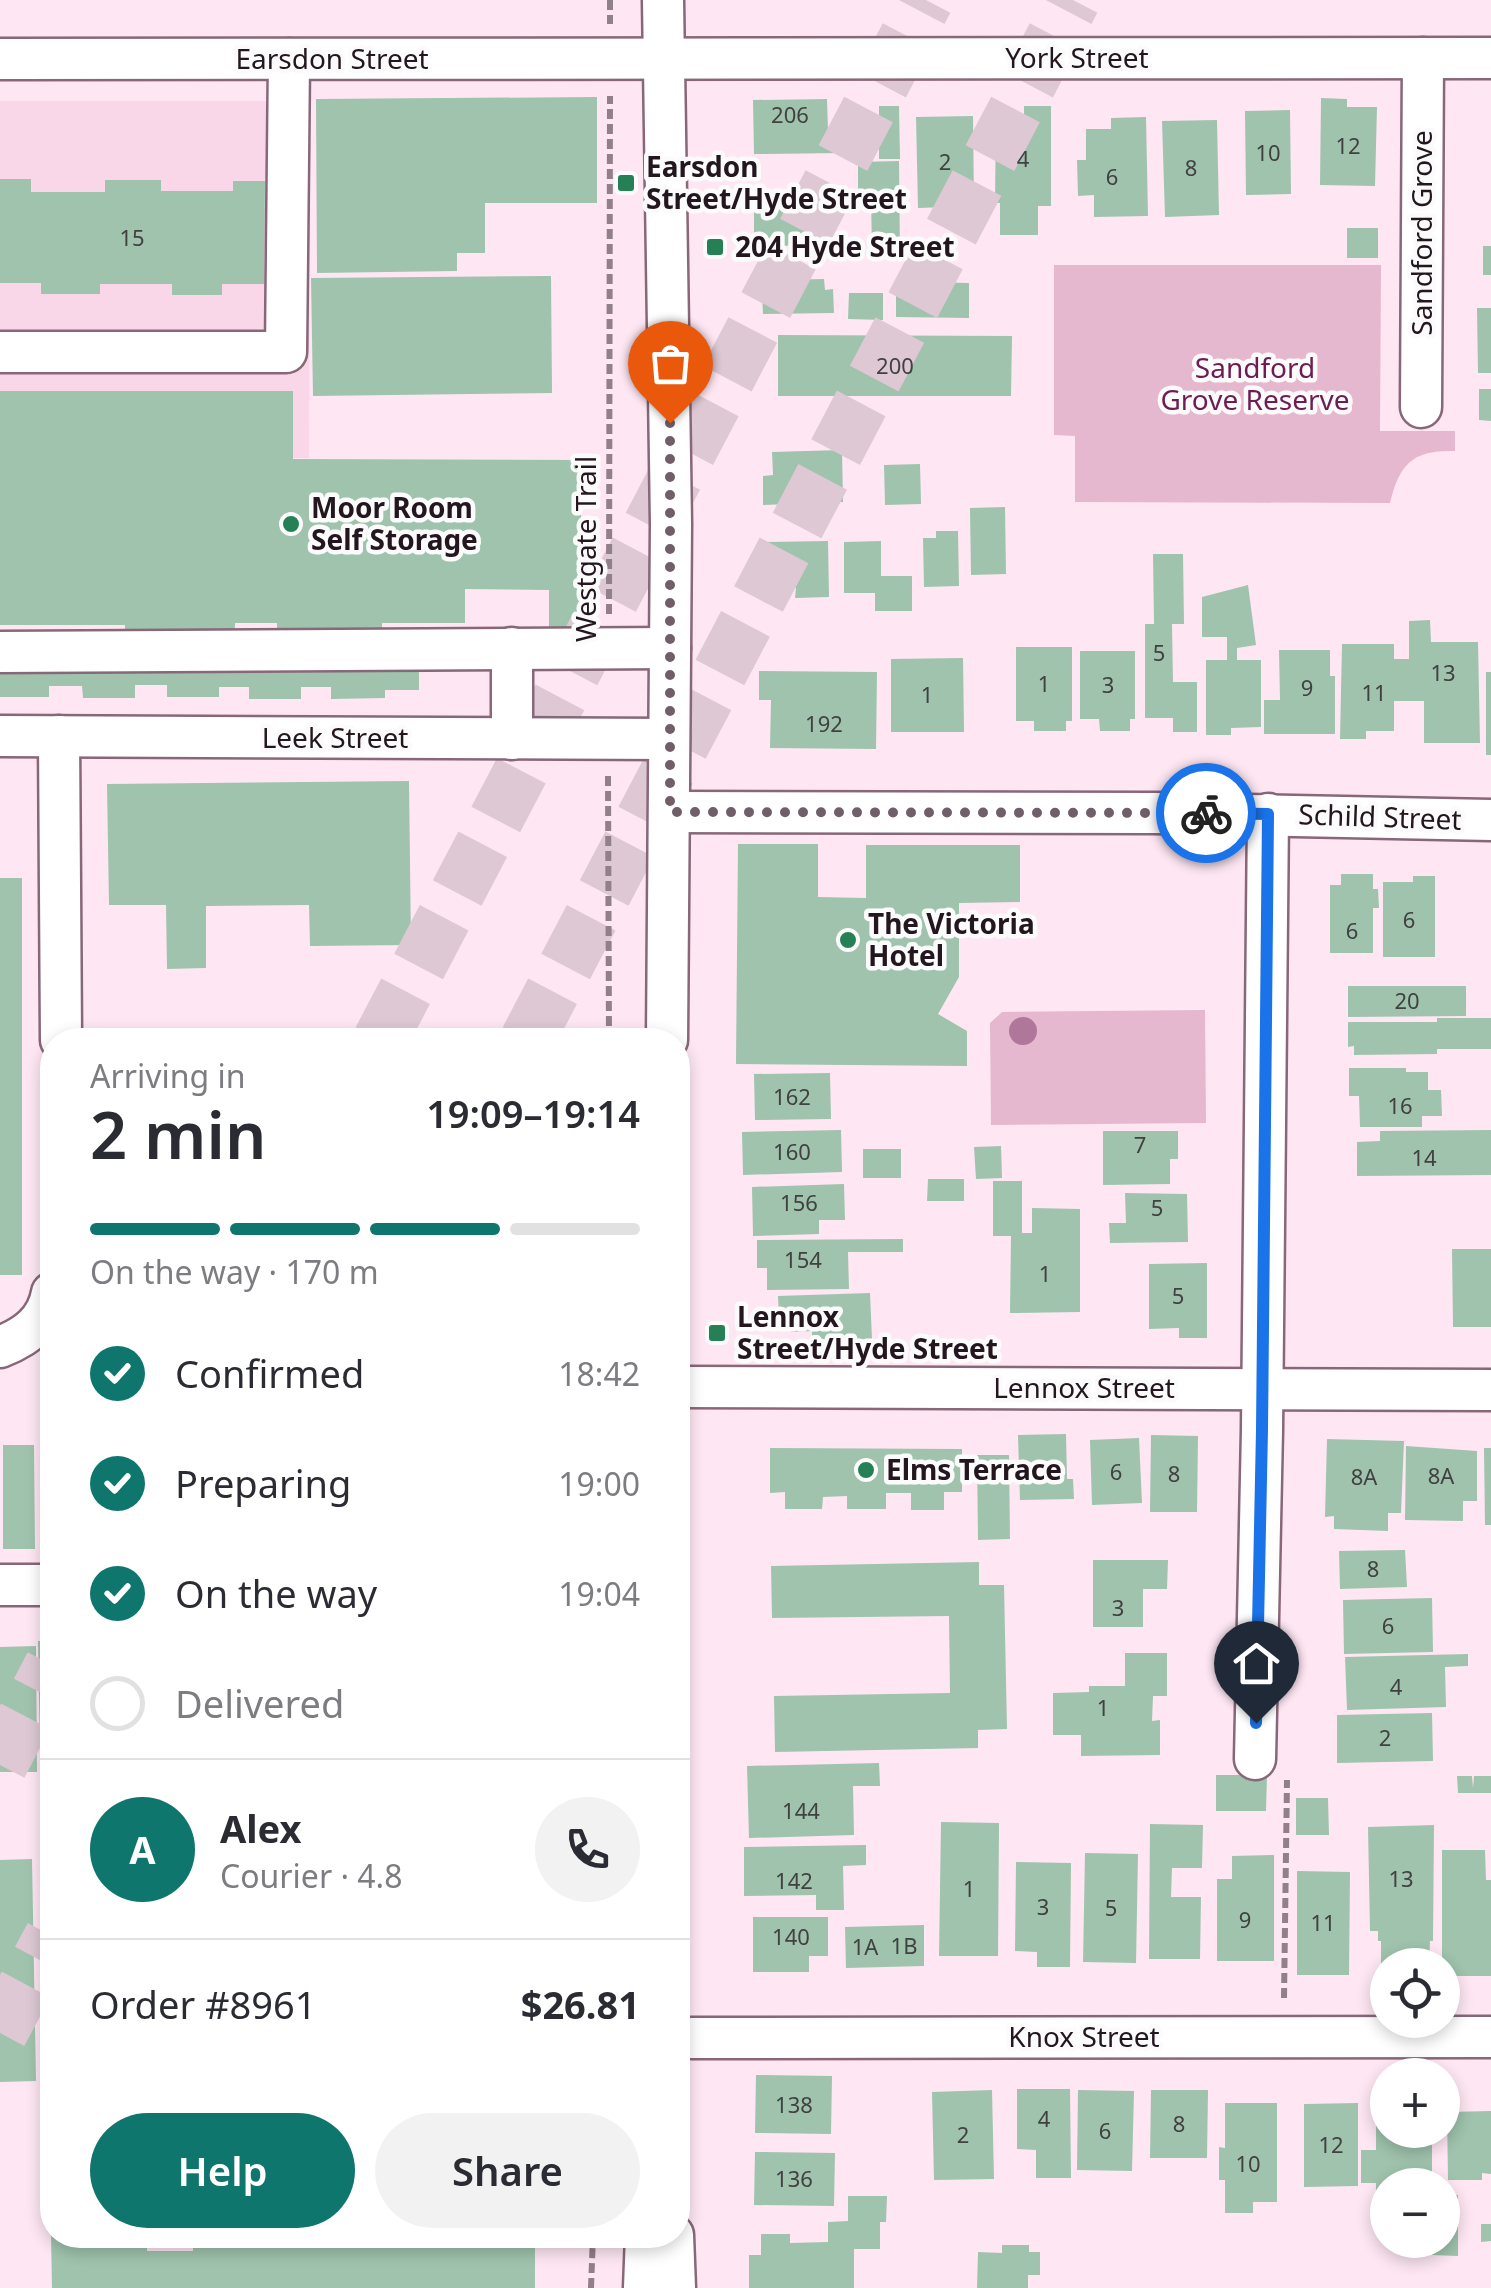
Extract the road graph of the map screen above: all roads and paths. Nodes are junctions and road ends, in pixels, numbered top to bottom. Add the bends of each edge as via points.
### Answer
1 (663, 0) edge
2 (0, 58) edge
3 (289, 58) junction
4 (610, 58) junction
5 (663, 58) junction
6 (1423, 58) junction
7 (1491, 58) edge
8 (0, 352) edge
9 (1421, 407) dead end
10 (512, 648) junction
11 (609, 648) junction
12 (670, 648) junction
13 (0, 652) edge
14 (0, 736) edge
15 (58, 736) junction
16 (669, 739) junction
17 (512, 740) junction
18 (608, 740) junction
19 (670, 812) junction
20 (1268, 814) junction
21 (1491, 820) edge
22 (61, 1028) edge
23 (609, 1028) edge
24 (667, 1028) edge
25 (40, 1319) edge
26 (0, 1346) edge
27 (690, 1387) edge
28 (1262, 1388) junction
29 (1491, 1390) edge
30 (40, 1585) edge
31 (0, 1586) edge
32 (1255, 1759) joint
33 (1284, 1998) dead end
34 (1491, 2037) edge
35 (690, 2038) edge
36 (592, 2248) edge
37 (646, 2248) edge
38 (673, 2248) edge
39 (590, 2288) edge
40 (644, 2288) edge
41 (675, 2288) edge

1 - 5 street
2 - 3 street, Earsdon Street
3 - 4 street, Earsdon Street
3 - 8 street via 286,352
4 - 5 street, Earsdon Street
4 - 11 path, Westgate Trail
5 - 6 street, York Street
5 - 12 street
6 - 7 street, York Street
6 - 9 street, Sandford Grove
10 - 11 street
10 - 13 street
10 - 17 street
11 - 12 street
12 - 16 street
14 - 15 street, Leek Street
15 - 17 street, Leek Street
15 - 22 street
16 - 18 street, Leek Street
16 - 19 street
17 - 18 street, Leek Street
18 - 23 path
19 - 20 street, Schild Street
19 - 24 street
20 - 21 street, Schild Street
20 - 28 street
25 - 26 street via 25,1338
27 - 28 street, Lennox Street
28 - 29 street, Lennox Street
28 - 32 street
30 - 31 street
32 - 33 path via 1287,1760
34 - 35 street, Knox Street
36 - 39 path
37 - 40 street
38 - 41 street

